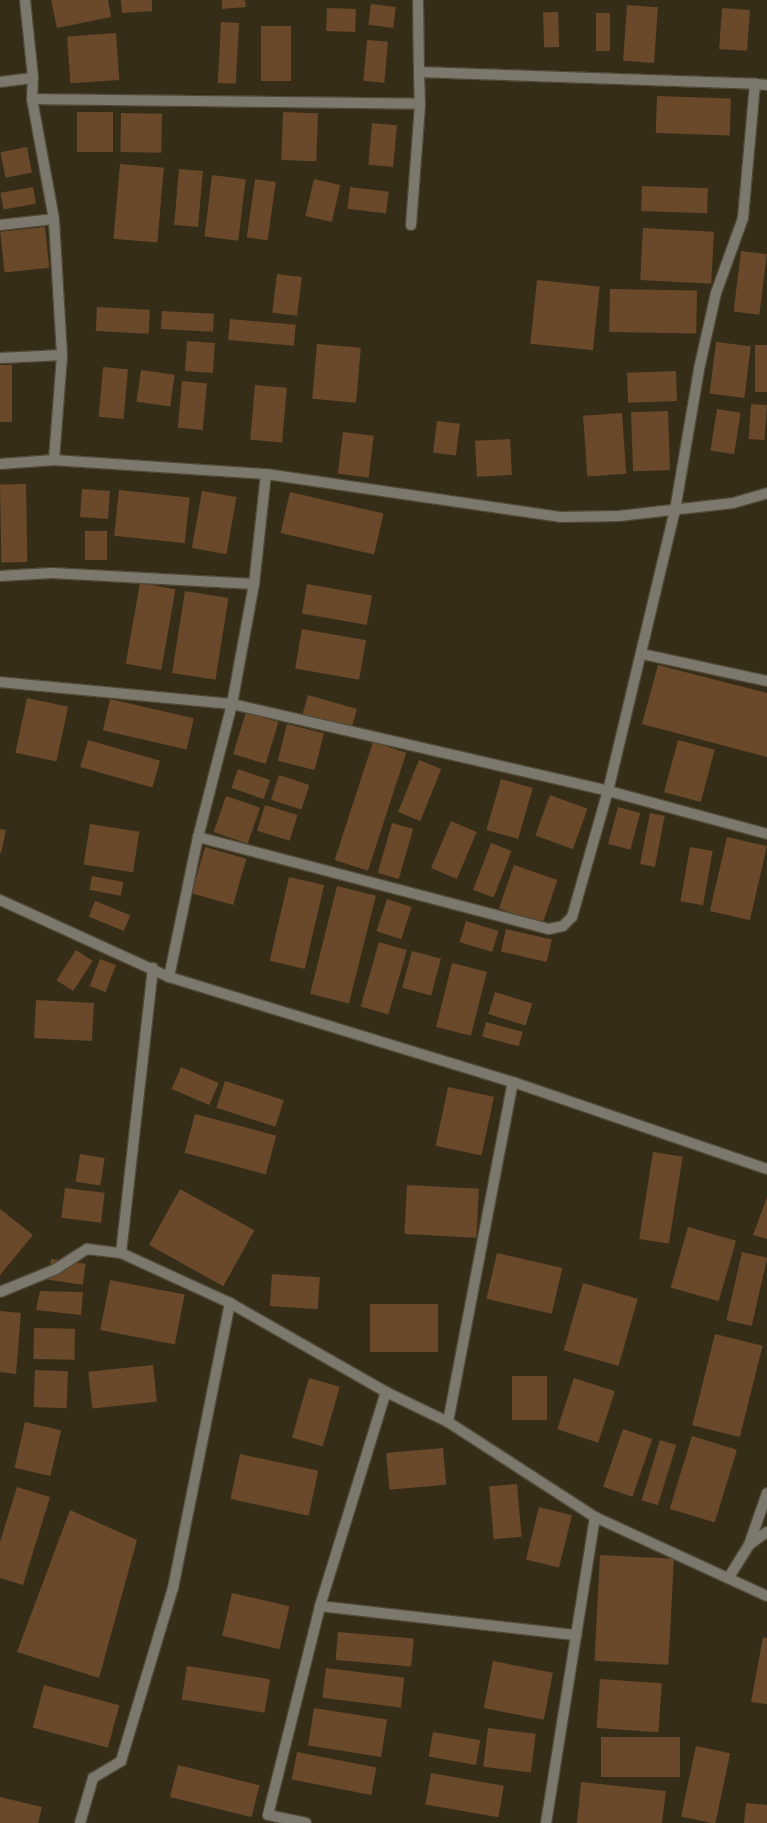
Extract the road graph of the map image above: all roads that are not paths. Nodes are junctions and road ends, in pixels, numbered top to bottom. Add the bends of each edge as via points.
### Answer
1 (25, 0) edge
2 (418, 0) edge
3 (419, 72) junction
4 (33, 78) junction
5 (0, 82) edge
6 (755, 84) junction
7 (767, 85) edge
8 (32, 99) junction
9 (420, 104) junction
10 (54, 219) junction
11 (0, 225) edge
12 (411, 226) dead end
13 (62, 355) junction
14 (0, 358) edge
15 (54, 460) junction
16 (0, 464) edge
17 (266, 474) junction
18 (767, 493) edge
19 (675, 510) junction
20 (0, 576) edge
21 (254, 584) junction
22 (642, 654) junction
23 (767, 681) edge
24 (0, 682) edge
25 (232, 704) junction
26 (608, 791) junction
27 (767, 834) edge
28 (198, 838) junction
29 (0, 900) edge
30 (153, 968) junction
31 (169, 977) junction
32 (513, 1082) junction
33 (767, 1169) edge
34 (121, 1254) junction
35 (0, 1292) edge
36 (230, 1303) junction
37 (386, 1392) junction
38 (448, 1422) junction
39 (767, 1493) edge
40 (595, 1516) junction
41 (767, 1532) edge
42 (749, 1545) junction
43 (730, 1577) junction
44 (767, 1596) edge
45 (320, 1606) junction
46 (576, 1635) junction
47 (267, 1819) edge
48 (80, 1823) edge
49 (306, 1823) edge
50 (546, 1823) edge

1 - 4 street
2 - 3 street
3 - 6 street
3 - 9 street
4 - 5 street
4 - 8 street
6 - 7 street
6 - 19 street via 744,218 716,293 698,369
8 - 9 street
8 - 10 street
9 - 12 street
10 - 11 street
10 - 13 street
13 - 14 street
13 - 15 street
15 - 16 street
15 - 17 street
17 - 19 street via 560,517 619,516
17 - 21 street
18 - 19 street via 733,503
19 - 22 street
20 - 21 street via 52,573
21 - 25 street
22 - 23 street
22 - 26 street
24 - 25 street
25 - 26 street
25 - 28 street
26 - 27 street
26 - 28 street via 572,917 562,926 550,929
28 - 31 street
29 - 30 street
30 - 31 street
30 - 34 street
31 - 32 street
32 - 33 street
32 - 38 street
34 - 35 street via 87,1249 56,1269
34 - 36 street
36 - 37 street
36 - 48 street via 173,1588 121,1761 93,1778
37 - 38 street
37 - 45 street
38 - 40 street
39 - 42 street
40 - 43 street
40 - 46 street
41 - 42 street
42 - 43 street
43 - 44 street
45 - 46 street
45 - 47 street
46 - 50 street
47 - 49 street

